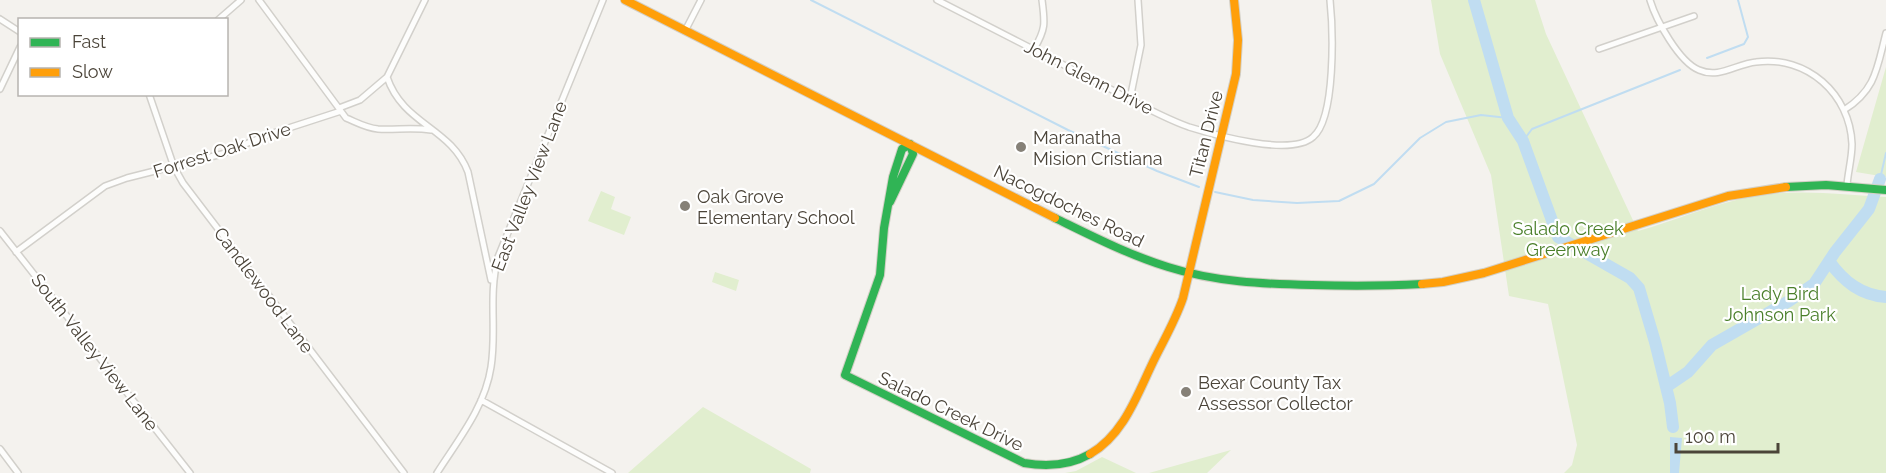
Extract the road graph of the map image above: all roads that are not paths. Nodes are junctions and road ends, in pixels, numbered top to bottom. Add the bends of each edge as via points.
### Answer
1 (241, 0) edge
2 (259, 0) edge
3 (425, 0) edge
4 (603, 0) edge
5 (625, 0) edge
6 (701, 0) edge
7 (937, 0) edge
8 (1042, 0) edge
9 (1138, 0) edge
10 (1234, 0) edge
11 (1330, 0) edge
12 (1650, 0) edge
13 (1694, 16) dead end
14 (220, 18) edge
15 (0, 19) edge
16 (1662, 27) junction
17 (18, 31) edge
18 (685, 31) junction
19 (1886, 33) edge
20 (1034, 49) junction
21 (1599, 49) dead end
22 (18, 51) edge
23 (387, 78) junction
24 (0, 89) edge
25 (150, 96) edge
26 (1130, 99) junction
27 (340, 110) junction
28 (1844, 110) junction
29 (433, 130) junction
30 (1222, 136) junction
31 (910, 144) junction
32 (174, 167) junction
33 (1847, 185) junction
34 (1886, 190) edge
35 (0, 231) edge
36 (16, 252) junction
37 (1189, 273) junction
38 (492, 285) junction
39 (482, 400) junction
40 (0, 449) edge
41 (1082, 458) joint
42 (18, 473) edge
43 (190, 473) edge
44 (404, 473) edge
45 (437, 473) edge
46 (612, 473) edge

1 - 14 street
2 - 27 street
3 - 23 street
4 - 38 street, East Valley View Lane via 502,246
5 - 18 main road, Nacogdoches Road
6 - 18 street
7 - 20 street, John Glenn Drive
8 - 20 street via 1046,24
9 - 26 street via 1141,45
10 - 30 main road, Titan Drive via 1236,74
11 - 30 street, John Glenn Drive via 1330,81 1323,123 1315,135 1301,144 1287,145
12 - 16 street
13 - 16 street
15 - 17 street
16 - 21 street
16 - 28 street via 1696,69 1715,74 1753,62 1791,64 1825,83
18 - 31 main road, Nacogdoches Road
19 - 28 street via 1874,81 1864,95
20 - 26 street, John Glenn Drive
22 - 24 street
23 - 27 street, Forrest Oak Drive
23 - 29 street via 399,102
25 - 32 street, Candlewood Lane
26 - 30 street, John Glenn Drive via 1187,126
27 - 29 street via 346,118 377,129
27 - 32 street, Forrest Oak Drive via 222,154
28 - 33 street via 1852,146
29 - 38 street via 454,146 465,165
30 - 37 main road, Titan Drive
31 - 37 main road, Nacogdoches Road via 1101,241
31 - 41 main road, Salado Creek Drive via 901,150 893,177 880,274 844,375 1024,463 1062,465
32 - 36 street, Forrest Oak Drive via 105,186
32 - 44 street, Candlewood Lane
33 - 34 main road, Nacogdoches Road
33 - 37 main road, Nacogdoches Road via 1763,188 1728,196 1508,266 1443,282 1376,287 1252,284
35 - 36 street, South Valley View Lane
36 - 43 street, South Valley View Lane
37 - 41 main road, Titan Drive via 1179,309 1120,427 1106,443
38 - 39 street, East Valley View Lane via 491,365
39 - 45 street, East Valley View Lane
39 - 46 street
40 - 42 street

